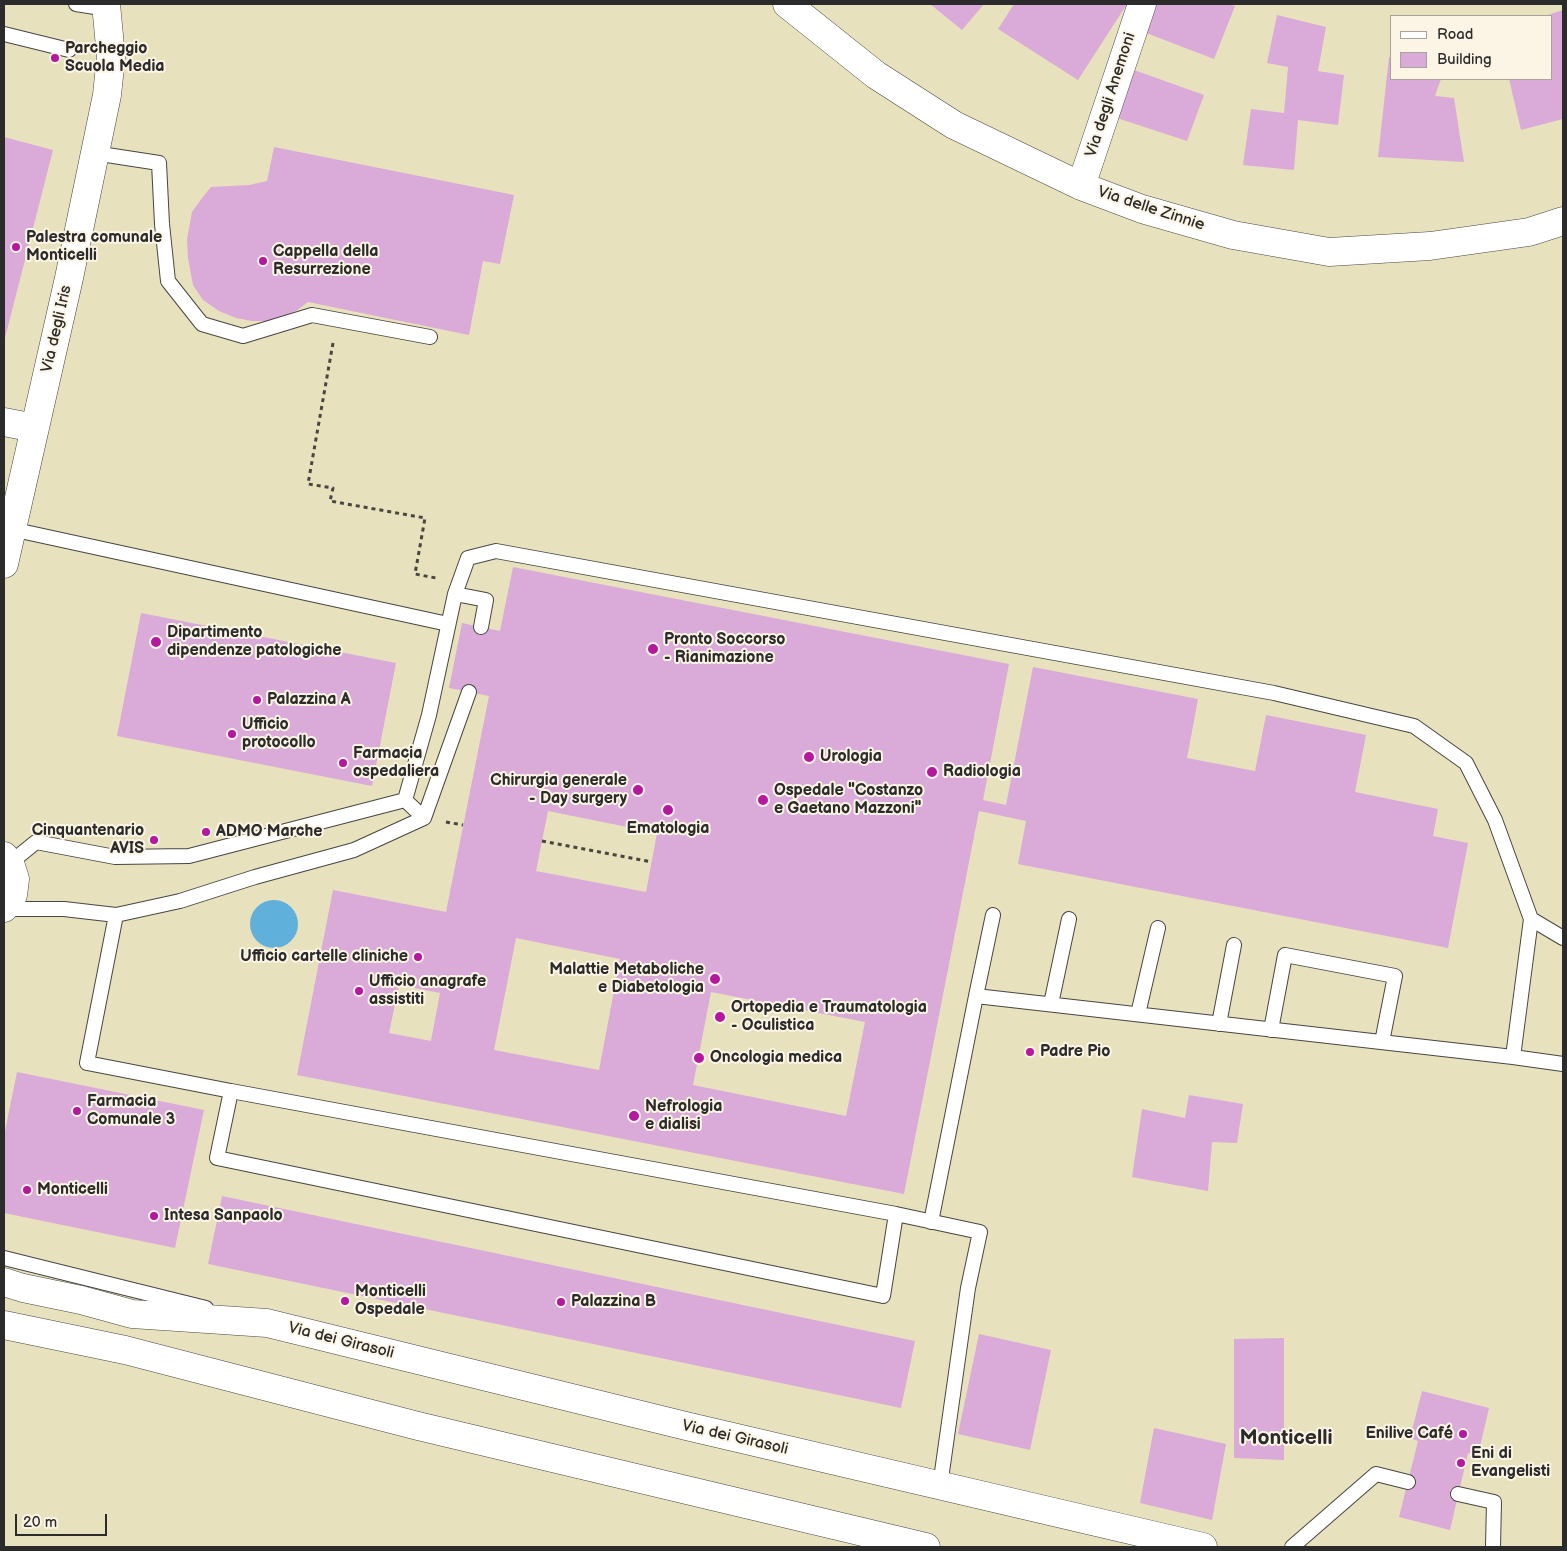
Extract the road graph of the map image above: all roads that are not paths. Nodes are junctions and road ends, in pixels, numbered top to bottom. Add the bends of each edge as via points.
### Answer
1 (76, 4) edge
2 (787, 4) edge
3 (1142, 4) edge
4 (101, 7) edge
5 (4, 34) edge
6 (69, 50) dead end
7 (94, 153) junction
8 (1081, 186) junction
9 (1563, 221) edge
10 (430, 337) dead end
11 (4, 422) edge
12 (35, 428) junction
13 (12, 529) junction
14 (4, 564) edge
15 (457, 588) junction
16 (448, 624) junction
17 (482, 627) dead end
18 (469, 692) dead end
19 (405, 800) junction
20 (424, 818) junction
21 (7, 859) edge
22 (4, 908) edge
23 (116, 915) junction
24 (993, 915) dead end
25 (1069, 919) dead end
26 (1531, 919) junction
27 (1158, 928) dead end
28 (1563, 938) edge
29 (1234, 945) dead end
30 (976, 996) junction
31 (1051, 1004) junction
32 (1138, 1014) junction
33 (1219, 1024) junction
34 (1271, 1030) junction
35 (1382, 1042) junction
36 (1513, 1057) junction
37 (1563, 1064) edge
38 (231, 1091) junction
39 (896, 1214) junction
40 (931, 1222) junction
41 (4, 1258) edge
42 (4, 1282) edge
43 (4, 1324) edge
44 (267, 1324) junction
45 (1408, 1482) dead end
46 (940, 1486) junction
47 (1458, 1494) dead end
48 (926, 1547) edge
49 (1203, 1547) edge
50 (1292, 1547) edge
51 (1493, 1547) edge

1 - 4 lane
2 - 8 main road, Via delle Zinnie via 876,76 946,120
3 - 8 main road, Via degli Anemoni
4 - 7 main road, Via degli Iris via 111,57 107,95
5 - 6 lane
7 - 10 lane via 160,163 168,281 202,324 243,336 312,315
7 - 12 main road, Via degli Iris
8 - 9 main road, Via delle Zinnie via 1233,235 1329,252 1430,246 1529,232
11 - 12 main road
12 - 13 main road, Via degli Iris
13 - 14 main road, Via degli Iris
13 - 16 lane
15 - 16 lane
15 - 17 lane via 486,600
15 - 26 lane via 468,558 496,551 1274,693 1414,726 1466,763 1495,820
16 - 19 lane via 429,715
18 - 20 lane
19 - 20 lane
19 - 21 lane via 189,856 115,856 36,842
20 - 23 lane via 354,850 180,901
21 - 22 main road via 13,870 15,887
22 - 23 lane via 64,908
23 - 38 lane via 87,1063
24 - 30 lane
25 - 31 lane
26 - 28 lane
26 - 36 lane
27 - 32 lane
29 - 33 lane
30 - 31 lane
30 - 40 lane
31 - 32 lane
32 - 33 lane
33 - 34 lane
34 - 35 lane
34 - 35 lane via 1285,955 1395,976
35 - 36 lane
36 - 37 lane
38 - 39 lane
38 - 39 lane via 217,1158 883,1296
39 - 40 lane
40 - 46 lane via 980,1232 968,1288
41 - 44 lane, Via dei Girasoli
42 - 44 main road, Via dei Girasoli via 132,1314
43 - 48 main road via 125,1350 428,1428
44 - 46 main road, Via dei Girasoli
45 - 50 lane via 1376,1474
46 - 49 main road, Via dei Girasoli
47 - 51 lane via 1494,1502

